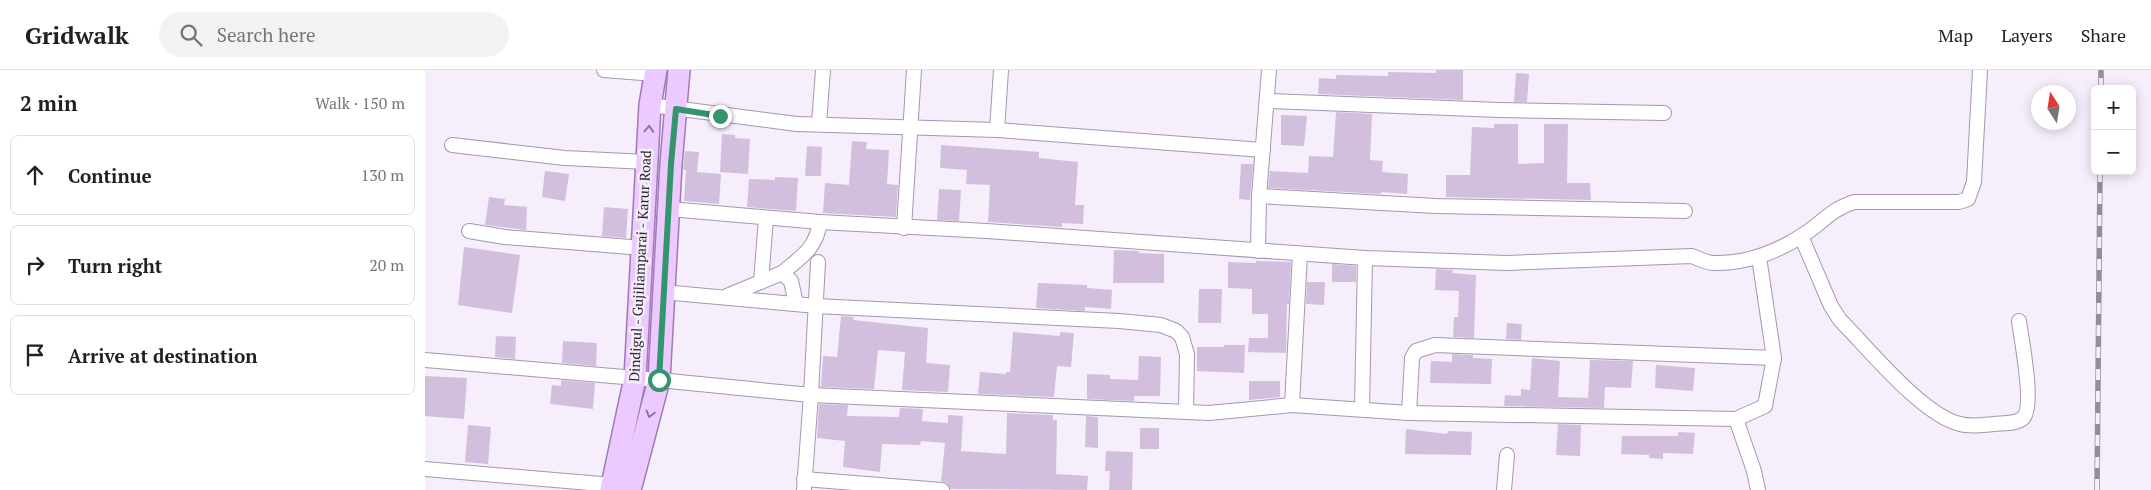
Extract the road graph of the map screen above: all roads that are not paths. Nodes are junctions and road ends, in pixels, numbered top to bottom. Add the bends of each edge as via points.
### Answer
1 (604, 70) edge
2 (679, 70) edge
3 (823, 70) edge
4 (914, 70) edge
5 (1001, 70) edge
6 (1269, 70) edge
7 (1980, 70) edge
8 (655, 72) edge
9 (1267, 100) junction
10 (650, 105) junction
11 (676, 109) junction
12 (1663, 113) dead end
13 (819, 124) junction
14 (910, 128) junction
15 (997, 130) junction
16 (452, 145) dead end
17 (1263, 150) junction
18 (647, 162) junction
19 (1259, 196) junction
20 (669, 209) junction
21 (1685, 211) dead end
22 (766, 218) junction
23 (819, 222) junction
24 (905, 228) junction
25 (469, 231) dead end
26 (1801, 236) junction
27 (643, 248) junction
28 (1258, 251) junction
29 (1300, 254) junction
30 (1759, 256) junction
31 (1365, 258) junction
32 (818, 262) dead end
33 (782, 273) junction
34 (761, 282) junction
35 (663, 292) junction
36 (724, 298) junction
37 (795, 304) junction
38 (816, 306) junction
39 (2019, 321) dead end
40 (1774, 358) junction
41 (425, 360) edge
42 (635, 378) junction
43 (659, 380) junction
44 (811, 395) junction
45 (1292, 405) junction
46 (1362, 409) junction
47 (1186, 412) junction
48 (1409, 413) junction
49 (1736, 419) junction
50 (1507, 455) dead end
51 (425, 470) edge
52 (804, 484) edge
53 (618, 488) edge
54 (942, 490) edge
55 (1504, 490) edge
56 (1758, 490) edge

1 - 8 street
2 - 11 main road, Dindigul - Gujiliamparai - Karur Road
3 - 13 street
4 - 14 street
5 - 15 street
6 - 9 street
7 - 26 street via 1974,182 1968,199 1959,202 1854,202 1838,208
8 - 10 main road, Dindigul - Gujiliamparai - Karur Road
9 - 12 street
9 - 17 street
10 - 11 street
18 -> 10 main road, Dindigul - Gujiliamparai - Karur Road
11 - 13 street
11 - 20 main road, Dindigul - Gujiliamparai - Karur Road
13 - 14 street
14 - 15 street
14 - 24 street
15 - 17 street
16 - 18 street via 565,158
17 - 19 street
18 - 27 main road, Dindigul - Gujiliamparai - Karur Road
19 - 21 street via 1436,206
19 - 28 street
20 - 22 street
20 - 35 main road, Dindigul - Gujiliamparai - Karur Road
22 - 23 street
22 - 34 street
23 - 24 street
23 - 33 street via 817,237 809,250
24 - 28 street
25 - 27 street
26 - 30 street via 1782,248
26 - 39 street via 1840,320 1915,398 1959,424 1977,426 2017,422 2025,418 2027,386
27 - 42 main road, Dindigul - Gujiliamparai - Karur Road
28 - 29 street
29 - 31 street
29 - 45 street
30 - 31 street via 1713,263 1692,256 1507,263
30 - 40 street
31 - 46 street
32 - 38 street
33 - 34 street
33 - 37 street via 791,281
34 - 36 street
35 - 36 street
35 - 43 main road, Dindigul - Gujiliamparai - Karur Road
36 - 37 street
37 - 38 street
38 - 44 street
38 - 47 street via 1161,325 1182,337 1187,354
40 - 48 street via 1435,345 1416,351 1412,358
40 - 49 street via 1765,406
41 - 42 street
42 - 43 street
42 - 53 main road, Dindigul - Gujiliamparai - Karur Road
43 - 44 street
43 -> 53 main road, Dindigul - Gujiliamparai - Karur Road
44 - 47 street
44 - 52 street
45 - 46 street
45 - 47 street via 1209,414
46 - 48 street
48 - 49 street
49 - 56 street
50 - 55 street
51 - 53 street
52 - 54 street

